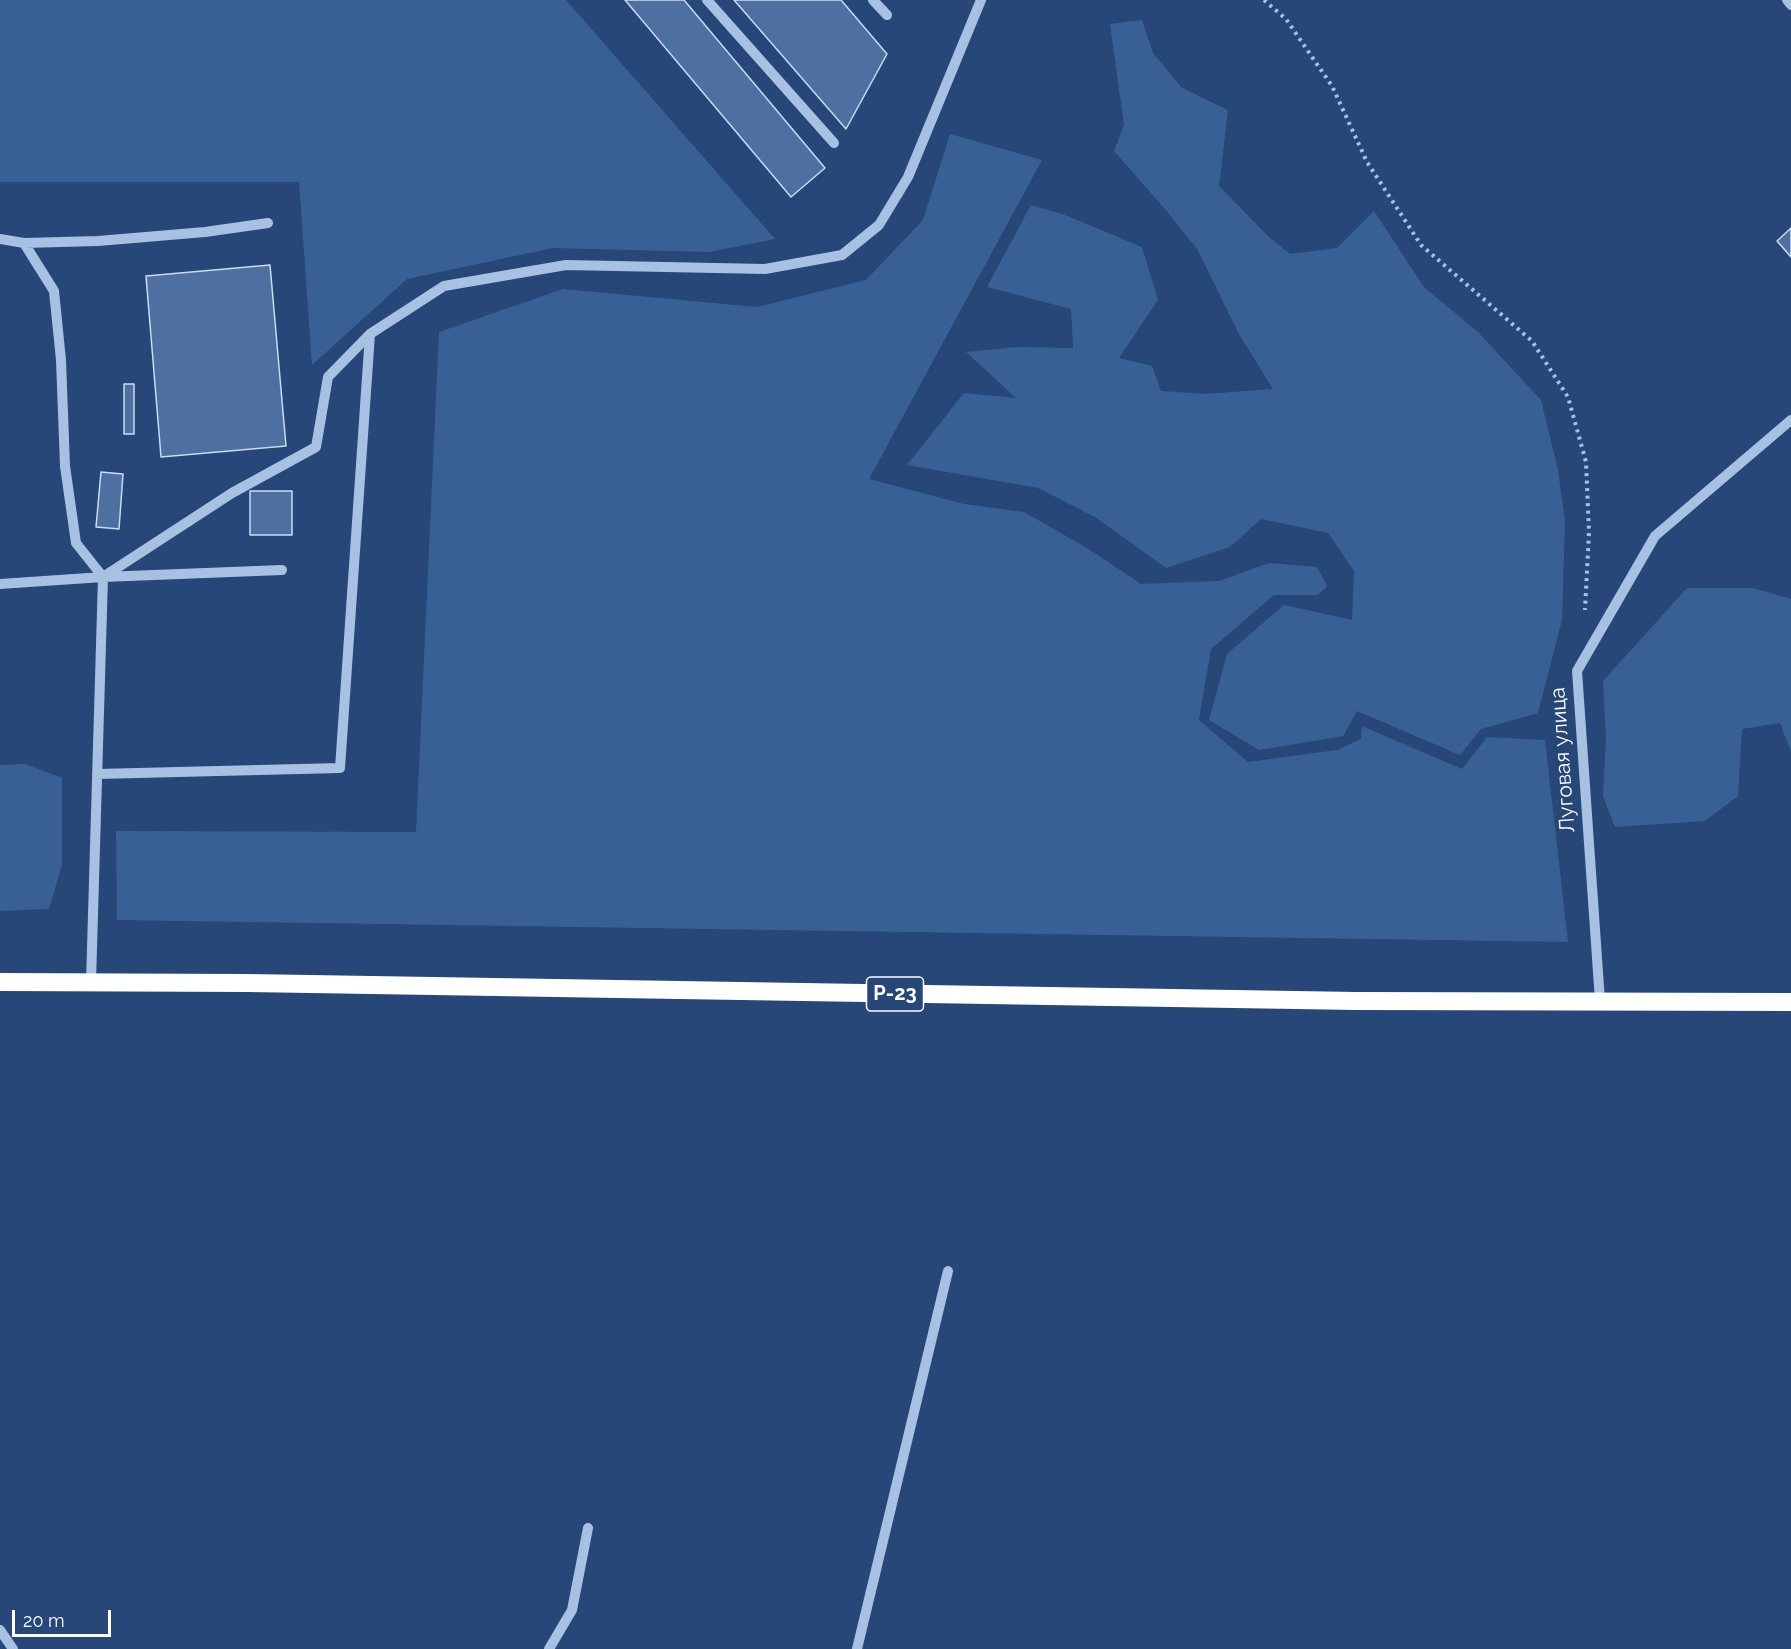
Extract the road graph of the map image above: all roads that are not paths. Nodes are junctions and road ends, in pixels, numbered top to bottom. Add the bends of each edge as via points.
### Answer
1 (707, 0) edge
2 (873, 0) edge
3 (981, 0) edge
4 (1787, 0) edge
5 (1791, 5) edge
6 (886, 15) dead end
7 (834, 143) dead end
8 (268, 223) dead end
9 (0, 239) edge
10 (24, 243) junction
11 (370, 334) junction
12 (1791, 420) edge
13 (282, 570) dead end
14 (103, 577) junction
15 (0, 584) edge
16 (97, 774) junction
17 (0, 982) edge
18 (91, 982) junction
19 (1600, 1002) junction
20 (1791, 1002) edge
21 (948, 1271) dead end
22 (588, 1528) dead end
23 (0, 1630) edge
24 (13, 1649) edge
25 (549, 1649) edge
26 (857, 1649) edge

1 - 7 street
2 - 6 street
3 - 11 street via 908,177 879,225 842,255 765,269 566,265 444,286
4 - 5 street
8 - 10 street via 110,240
9 - 10 street
10 - 14 street via 54,291 65,466 76,543
11 - 14 street via 328,377 316,447 232,493
11 - 16 street via 340,768
12 - 19 street, Луговая улица via 1654,536 1577,671
13 - 14 street
14 - 15 street
14 - 16 street
16 - 18 street
17 - 18 highway, Р-23
18 - 19 highway, Р-23
19 - 20 highway, Р-23
21 - 26 street
22 - 25 street via 572,1610
23 - 24 street

